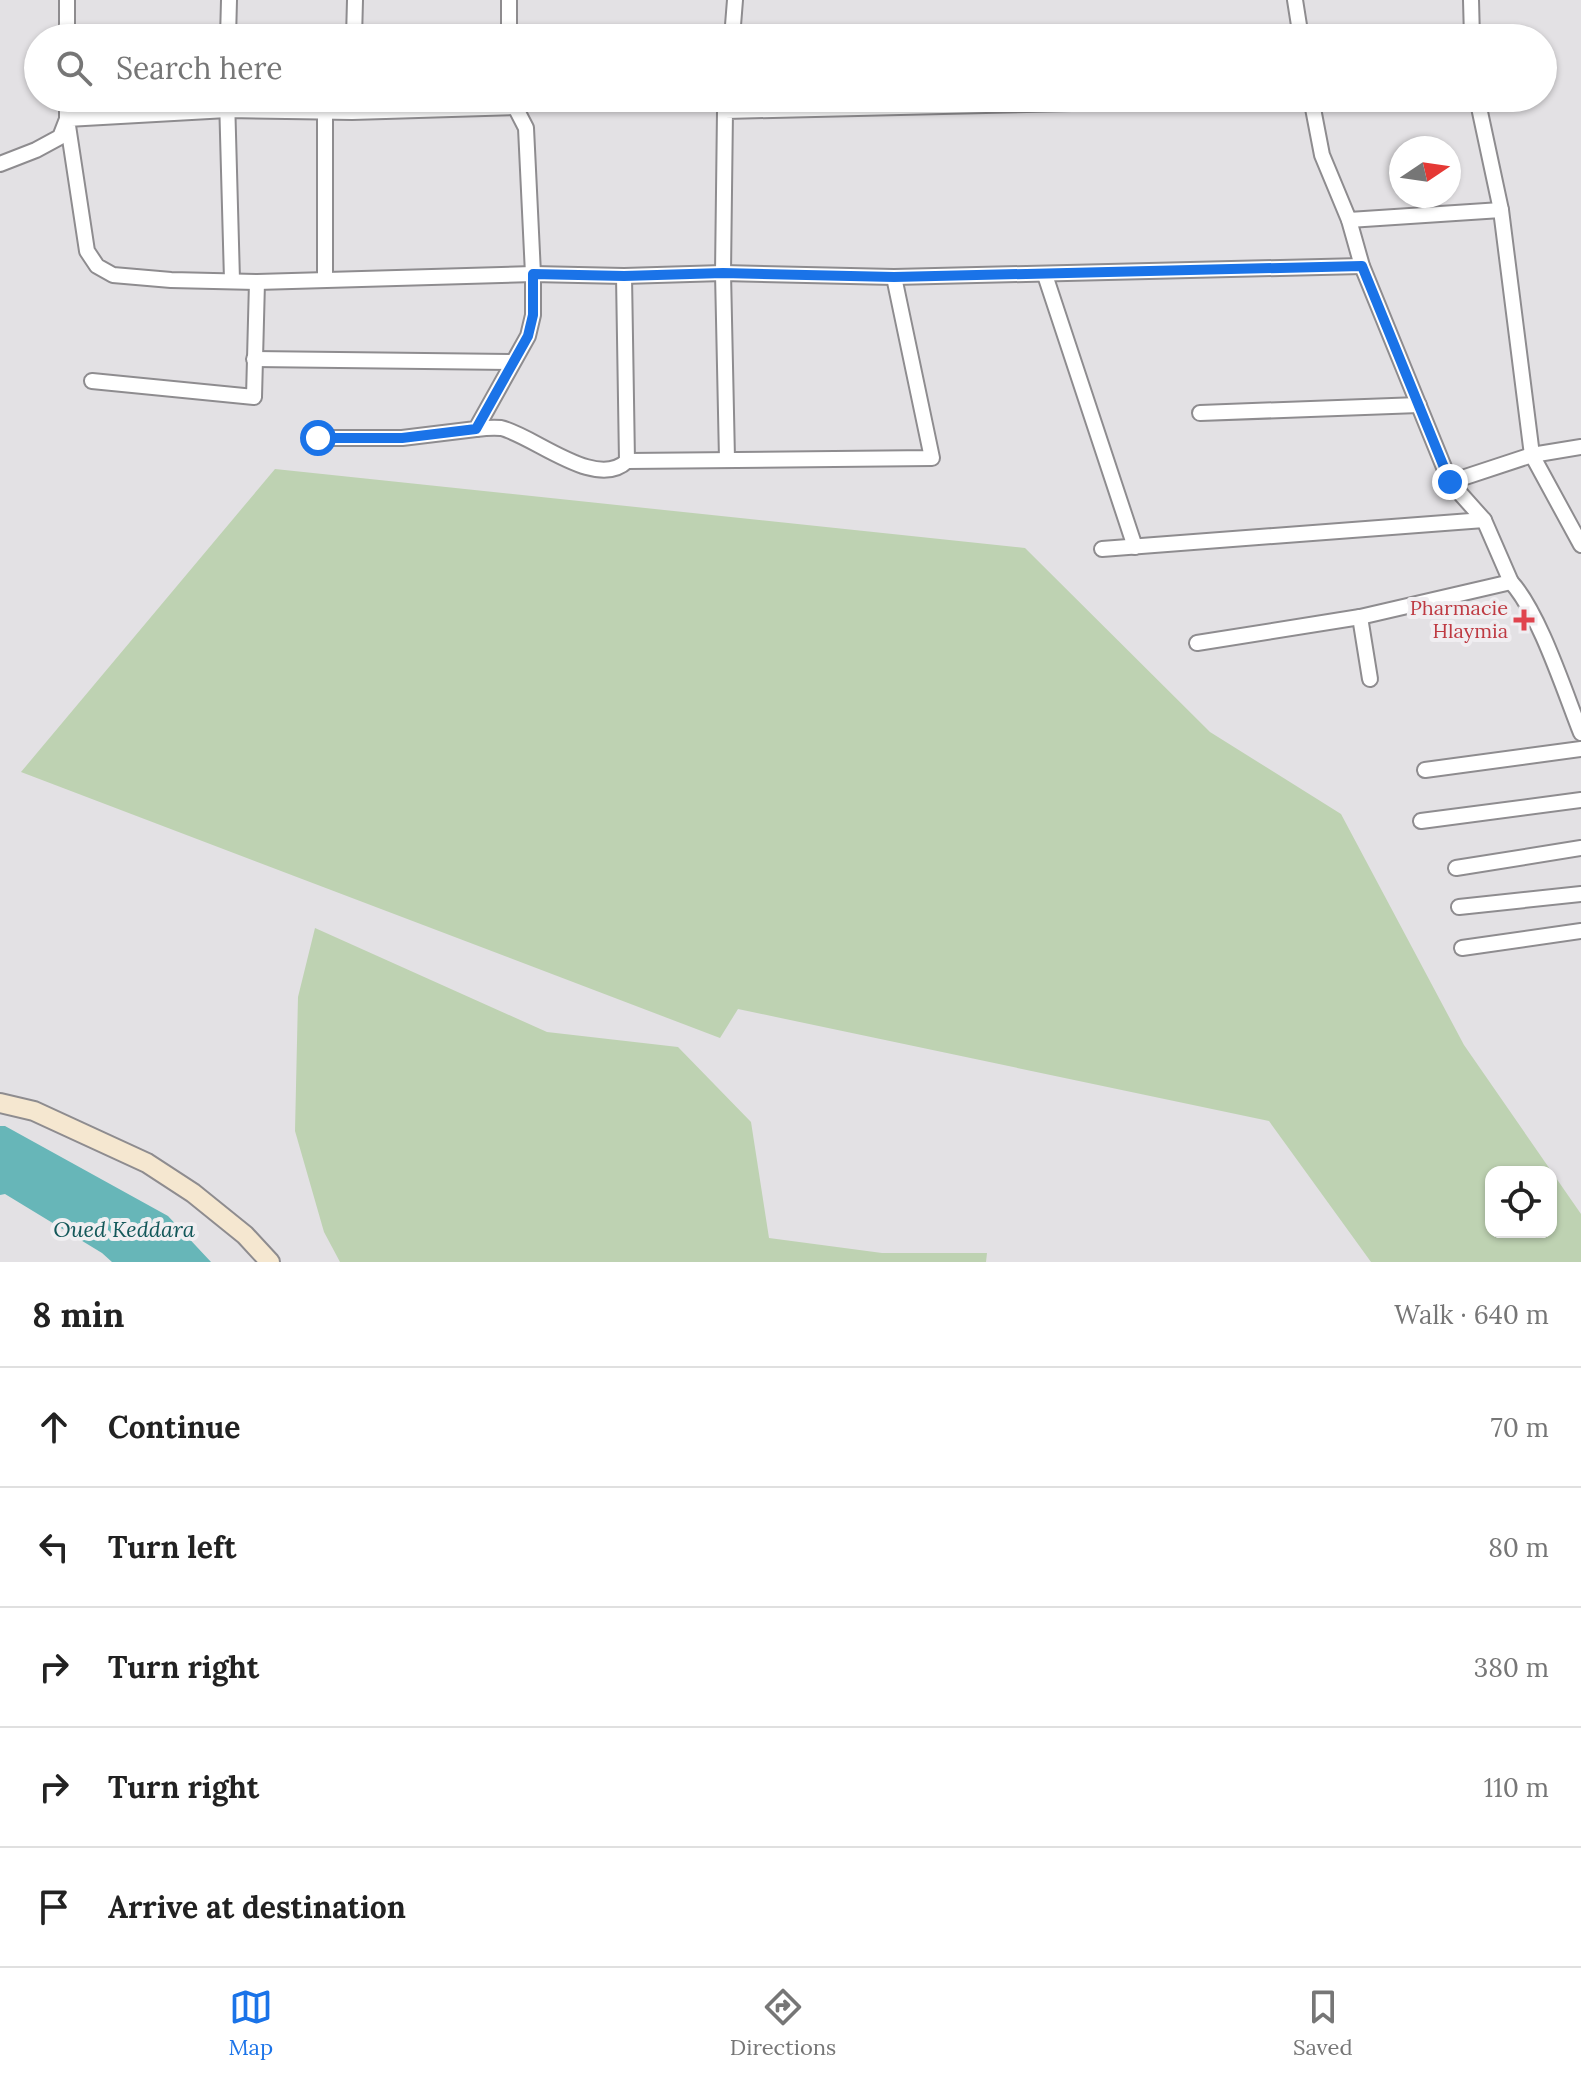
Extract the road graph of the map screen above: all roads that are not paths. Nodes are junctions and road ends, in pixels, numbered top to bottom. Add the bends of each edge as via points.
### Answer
1 (67, 0) edge
2 (229, 0) edge
3 (355, 0) edge
4 (509, 0) edge
5 (735, 0) edge
6 (1295, 0) edge
7 (1471, 0) edge
8 (67, 24) edge
9 (228, 24) edge
10 (354, 24) edge
11 (509, 24) edge
12 (733, 24) edge
13 (1299, 24) edge
14 (1472, 24) edge
15 (67, 112) edge
16 (142, 112) edge
17 (227, 112) edge
18 (325, 112) edge
19 (518, 112) edge
20 (725, 112) edge
21 (1314, 112) edge
22 (1480, 112) edge
23 (67, 119) junction
24 (0, 164) edge
25 (1501, 210) junction
26 (1349, 220) junction
27 (1362, 266) junction
28 (723, 273) junction
29 (533, 274) junction
30 (1045, 275) junction
31 (624, 276) junction
32 (894, 277) junction
33 (325, 279) junction
34 (232, 280) junction
35 (257, 282) junction
36 (254, 359) junction
37 (511, 362) junction
38 (92, 381) dead end
39 (1419, 405) junction
40 (1200, 413) dead end
41 (476, 429) junction
42 (318, 438) dead end
43 (1581, 447) edge
44 (1532, 455) junction
45 (727, 459) junction
46 (627, 461) junction
47 (1450, 482) junction
48 (1484, 520) junction
49 (1581, 545) edge
50 (1135, 547) junction
51 (1102, 549) dead end
52 (1511, 582) junction
53 (1360, 617) junction
54 (1197, 643) dead end
55 (1370, 679) dead end
56 (1581, 733) edge
57 (1581, 749) edge
58 (1425, 770) dead end
59 (1581, 800) edge
60 (1421, 821) dead end
61 (1581, 848) edge
62 (1456, 868) dead end
63 (1581, 894) edge
64 (1459, 907) dead end
65 (1581, 931) edge
66 (1462, 948) dead end
67 (0, 1103) edge
68 (270, 1262) edge

1 - 8 street
2 - 9 street
3 - 10 street
4 - 11 street
5 - 12 street
6 - 13 street
7 - 14 street
15 - 23 street
16 - 23 street
17 - 34 street
18 - 33 street
19 - 29 street via 526,128
20 - 28 street
21 - 26 street via 1322,155
22 - 25 street
23 - 24 street via 60,137
23 - 34 street via 87,251 97,266 113,275
25 - 26 street
25 - 44 street
26 - 27 street
27 - 30 street
27 - 39 street
28 - 31 street
28 - 32 street
28 - 45 street
29 - 31 street
29 - 33 street
29 - 37 street via 528,336
30 - 32 street
30 - 50 street
31 - 46 street
32 - 45 street via 932,458
33 - 35 street
34 - 35 street
35 - 36 street
36 - 37 street
36 - 38 street via 254,397
37 - 41 street
39 - 40 street
39 - 47 street
41 - 42 street via 402,438
41 - 46 street via 504,429 569,461 606,470
43 - 44 street
44 - 47 street
44 - 49 street
45 - 46 street
47 - 48 street
48 - 50 street
48 - 52 street
50 - 51 street
52 - 53 street
52 - 56 street via 1521,593
53 - 54 street
53 - 55 street
57 - 58 street
59 - 60 street
61 - 62 street
63 - 64 street
65 - 66 street
67 - 68 main road via 34,1111 147,1163 214,1210

